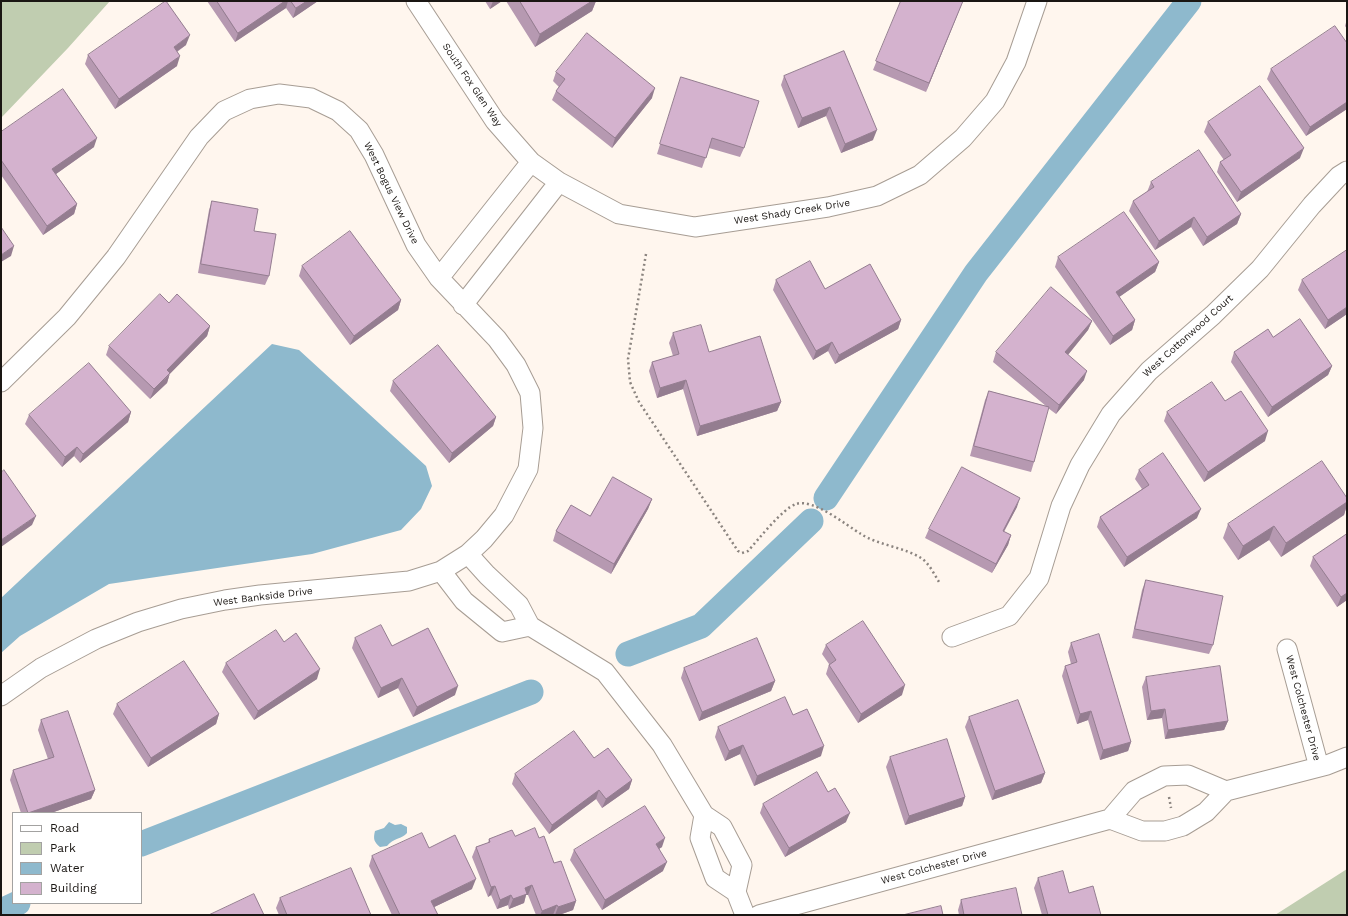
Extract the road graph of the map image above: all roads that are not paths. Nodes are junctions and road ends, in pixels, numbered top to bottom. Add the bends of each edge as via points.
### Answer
1 (416, 1) edge
2 (1037, 1) edge
3 (532, 162) junction
4 (1347, 171) edge
5 (558, 182) junction
6 (439, 278) junction
7 (463, 305) junction
8 (1, 382) edge
9 (468, 554) junction
10 (441, 572) junction
11 (530, 626) junction
12 (952, 637) dead end
13 (1286, 649) dead end
14 (1, 696) edge
15 (1347, 757) edge
16 (1319, 767) junction
17 (1226, 791) junction
18 (704, 815) junction
19 (1110, 819) junction
20 (736, 892) junction
21 (746, 915) edge
22 (759, 915) edge

1 - 3 street, South Fox Glen Way via 495,121
2 - 5 street, West Shady Creek Drive via 1016,62 995,101 963,138 920,176 877,196 828,208 695,227 619,214
3 - 5 street, West Shady Creek Drive
3 - 6 street
4 - 12 street, West Cottonwood Court via 1312,205 1260,269 1213,315 1148,371 1112,414 1080,464 1061,506 1039,578 1009,616
5 - 7 street
6 - 7 street, West Bogus View Drive
6 - 8 street, West Bogus View Drive via 416,245 374,154 359,130 338,111 311,98 279,94 250,99 224,111 199,137 116,257 67,317
7 - 9 street, West Bogus View Drive via 497,339 516,365 530,393 533,428 528,469 504,515
9 - 10 street, West Bankside Drive
9 - 11 street via 486,575 519,604
10 - 11 street via 464,601 502,632
10 - 14 street, West Bankside Drive via 409,581 260,595 181,609 138,622 96,639 41,668
11 - 18 street via 605,672 662,745
13 - 16 street, West Colchester Drive
15 - 16 street, West Colchester Drive
16 - 17 street, West Colchester Drive
17 - 19 street via 1206,812 1183,826 1165,831 1142,831
17 - 19 street via 1188,775 1164,776 1134,791
18 - 20 street via 700,838 715,878
18 - 20 street via 722,827 742,865
19 - 22 street, West Colchester Drive
20 - 21 street

